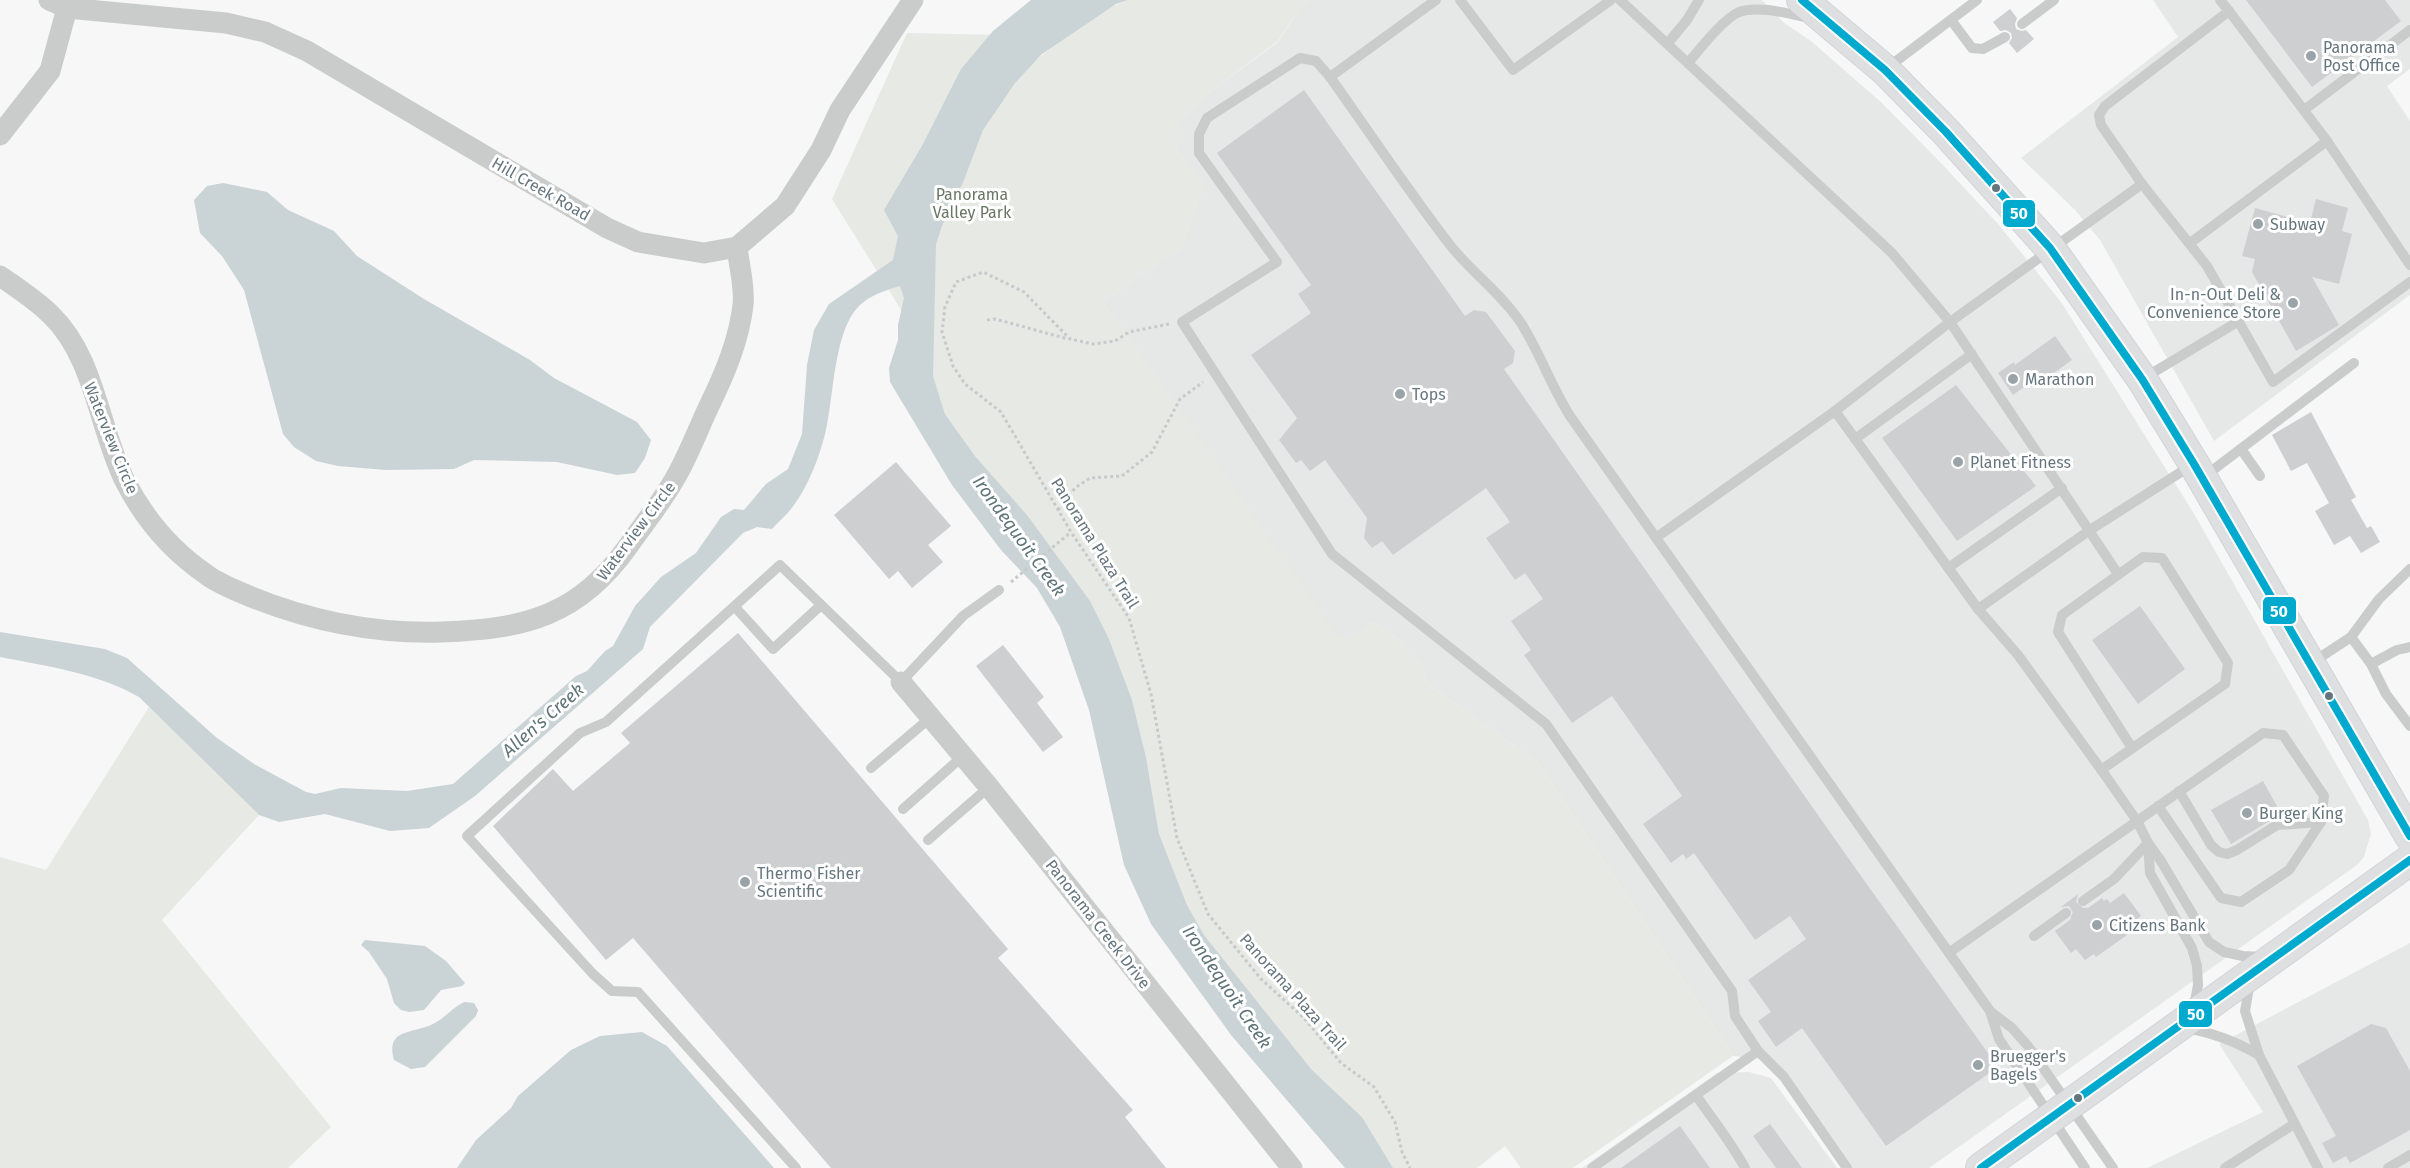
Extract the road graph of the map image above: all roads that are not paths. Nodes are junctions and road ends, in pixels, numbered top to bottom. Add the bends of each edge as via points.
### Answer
1 (914, 0) edge
2 (1437, 0) edge
3 (1460, 0) edge
4 (1611, 0) edge
5 (1620, 0) edge
6 (1698, 0) edge
7 (1802, 0) edge
8 (1977, 0) edge
9 (2054, 0) edge
10 (2220, 0) edge
11 (58, 4) edge
12 (2229, 11) junction
13 (1951, 20) junction
14 (1826, 21) junction
15 (2022, 24) dead end
16 (2410, 30) edge
17 (2005, 37) dead end
18 (1668, 43) junction
19 (1688, 63) junction
20 (1885, 70) junction
21 (1330, 77) junction
22 (2304, 110) junction
23 (0, 135) edge
24 (2327, 141) junction
25 (2142, 184) junction
26 (2190, 243) junction
27 (737, 247) junction
28 (2050, 248) junction
29 (2410, 265) edge
30 (0, 276) edge
31 (2410, 282) edge
32 (2239, 321) junction
33 (1950, 322) junction
34 (1972, 354) junction
35 (2354, 363) dead end
36 (2142, 380) junction
37 (1835, 411) junction
38 (1855, 439) junction
39 (2241, 449) junction
40 (2198, 471) junction
41 (2260, 476) dead end
42 (2062, 488) junction
43 (2090, 530) junction
44 (1657, 537) junction
45 (1948, 568) junction
46 (2410, 569) edge
47 (2118, 574) junction
48 (999, 590) dead end
49 (820, 606) junction
50 (735, 607) junction
51 (1978, 609) junction
52 (2351, 637) junction
53 (2410, 647) edge
54 (2310, 664) junction
55 (2371, 664) junction
56 (901, 682) junction
57 (930, 718) junction
58 (2410, 726) edge
59 (2132, 748) junction
60 (963, 756) junction
61 (871, 768) dead end
62 (2101, 770) junction
63 (990, 787) junction
64 (2179, 791) junction
65 (2158, 806) junction
66 (903, 809) dead end
67 (2137, 821) junction
68 (2321, 822) junction
69 (2410, 836) edge
70 (928, 840) dead end
71 (2148, 843) junction
72 (2410, 860) edge
73 (2083, 901) dead end
74 (2066, 913) dead end
75 (2034, 936) dead end
76 (1950, 952) junction
77 (2276, 958) junction
78 (2251, 975) junction
79 (1990, 1011) junction
80 (2185, 1023) junction
81 (1758, 1051) junction
82 (2259, 1055) junction
83 (1696, 1095) junction
84 (2061, 1113) junction
85 (2294, 1124) junction
86 (2410, 1155) edge
87 (796, 1168) edge
88 (1292, 1168) edge
89 (1592, 1168) edge
90 (1745, 1168) edge
91 (1847, 1168) edge
92 (1981, 1168) edge
93 (2085, 1168) edge
94 (2113, 1168) edge
95 (2225, 1168) edge
96 (2318, 1168) edge
97 (2388, 1168) edge

1 - 27 street via 840,110 821,150 785,206
2 - 21 lane
3 - 4 lane via 1513,70
5 - 18 lane
6 - 18 lane
7 - 14 main road
8 - 13 lane
9 - 15 lane
10 - 12 lane
11 - 23 street via 50,71
11 - 27 street, Hill Creek Road via 226,23 266,32 307,51 607,228 638,242 704,253
12 - 22 lane
12 - 25 lane via 2105,106 2099,115 2101,125
13 - 17 lane via 1972,48 1983,49
13 - 20 lane
14 - 19 lane via 1769,10 1739,12
14 - 20 main road
16 - 22 lane
18 - 19 lane
19 - 33 lane via 1892,253
20 - 28 main road
21 - 44 lane via 1450,244 1521,322 1559,399
21 - 81 lane via 1316,61 1300,58 1207,118 1199,134 1199,153 1277,262 1182,322 1332,554 1546,724 1732,991 1735,1016
22 - 24 lane
24 - 26 lane
24 - 29 lane
25 - 26 lane
25 - 28 lane
26 - 32 lane
27 - 30 street, Waterview Circle via 743,302 737,337 721,381 677,475 618,560 590,591 560,610 517,624 407,633 338,624 283,610 237,591 201,570 158,530 137,503 68,336 51,315
28 - 33 lane
28 - 36 main road
31 - 32 lane via 2273,382
32 - 36 lane
33 - 34 lane
33 - 37 lane
34 - 38 lane
34 - 42 lane
35 - 39 lane
36 - 40 main road
37 - 38 lane
37 - 44 lane
38 - 45 lane
39 - 40 lane
39 - 41 lane
40 - 43 lane
40 - 54 main road
42 - 43 lane
42 - 45 lane
43 - 47 lane
43 - 51 lane
44 - 76 lane
45 - 51 lane
46 - 52 lane via 2379,599
47 - 59 lane via 2062,615 2058,632
47 - 59 lane via 2143,557 2162,558 2228,663 2225,684
48 - 56 lane via 963,616
49 - 50 lane via 780,565
49 - 50 lane via 773,649
49 - 56 lane
50 - 87 lane via 606,722 580,733 467,836 593,974 612,991 638,992
51 - 62 lane via 2018,655
52 - 54 lane
52 - 55 lane
53 - 55 lane
54 - 69 main road
55 - 58 lane via 2386,694
56 - 57 street, Panorama Creek Drive
57 - 60 street, Panorama Creek Drive
57 - 61 lane
59 - 62 lane
60 - 63 street, Panorama Creek Drive
60 - 66 lane
62 - 67 lane
63 - 70 lane
63 - 88 street, Panorama Creek Drive
64 - 65 lane
64 - 68 lane via 2211,845 2227,854 2277,825
64 - 68 lane via 2263,733 2283,735 2324,796
65 - 67 lane
65 - 68 lane via 2221,898 2241,902 2289,870
67 - 71 lane
67 - 76 lane
71 - 73 lane via 2114,879
71 - 77 lane via 2209,942 2224,952
71 - 80 lane via 2150,873 2192,948 2197,966 2198,985
72 - 77 main road
74 - 75 lane
76 - 79 lane
77 - 78 main road
78 - 80 main road
78 - 82 lane via 2245,1011
79 - 84 lane via 1999,1040
79 - 84 lane via 2028,1046
80 - 82 lane via 2239,1043
80 - 84 main road
81 - 83 lane
81 - 91 lane via 1784,1077
82 - 85 lane
83 - 89 lane
83 - 90 lane
84 - 92 main road
84 - 93 lane
84 - 94 lane
85 - 95 lane
85 - 96 lane
86 - 97 lane

